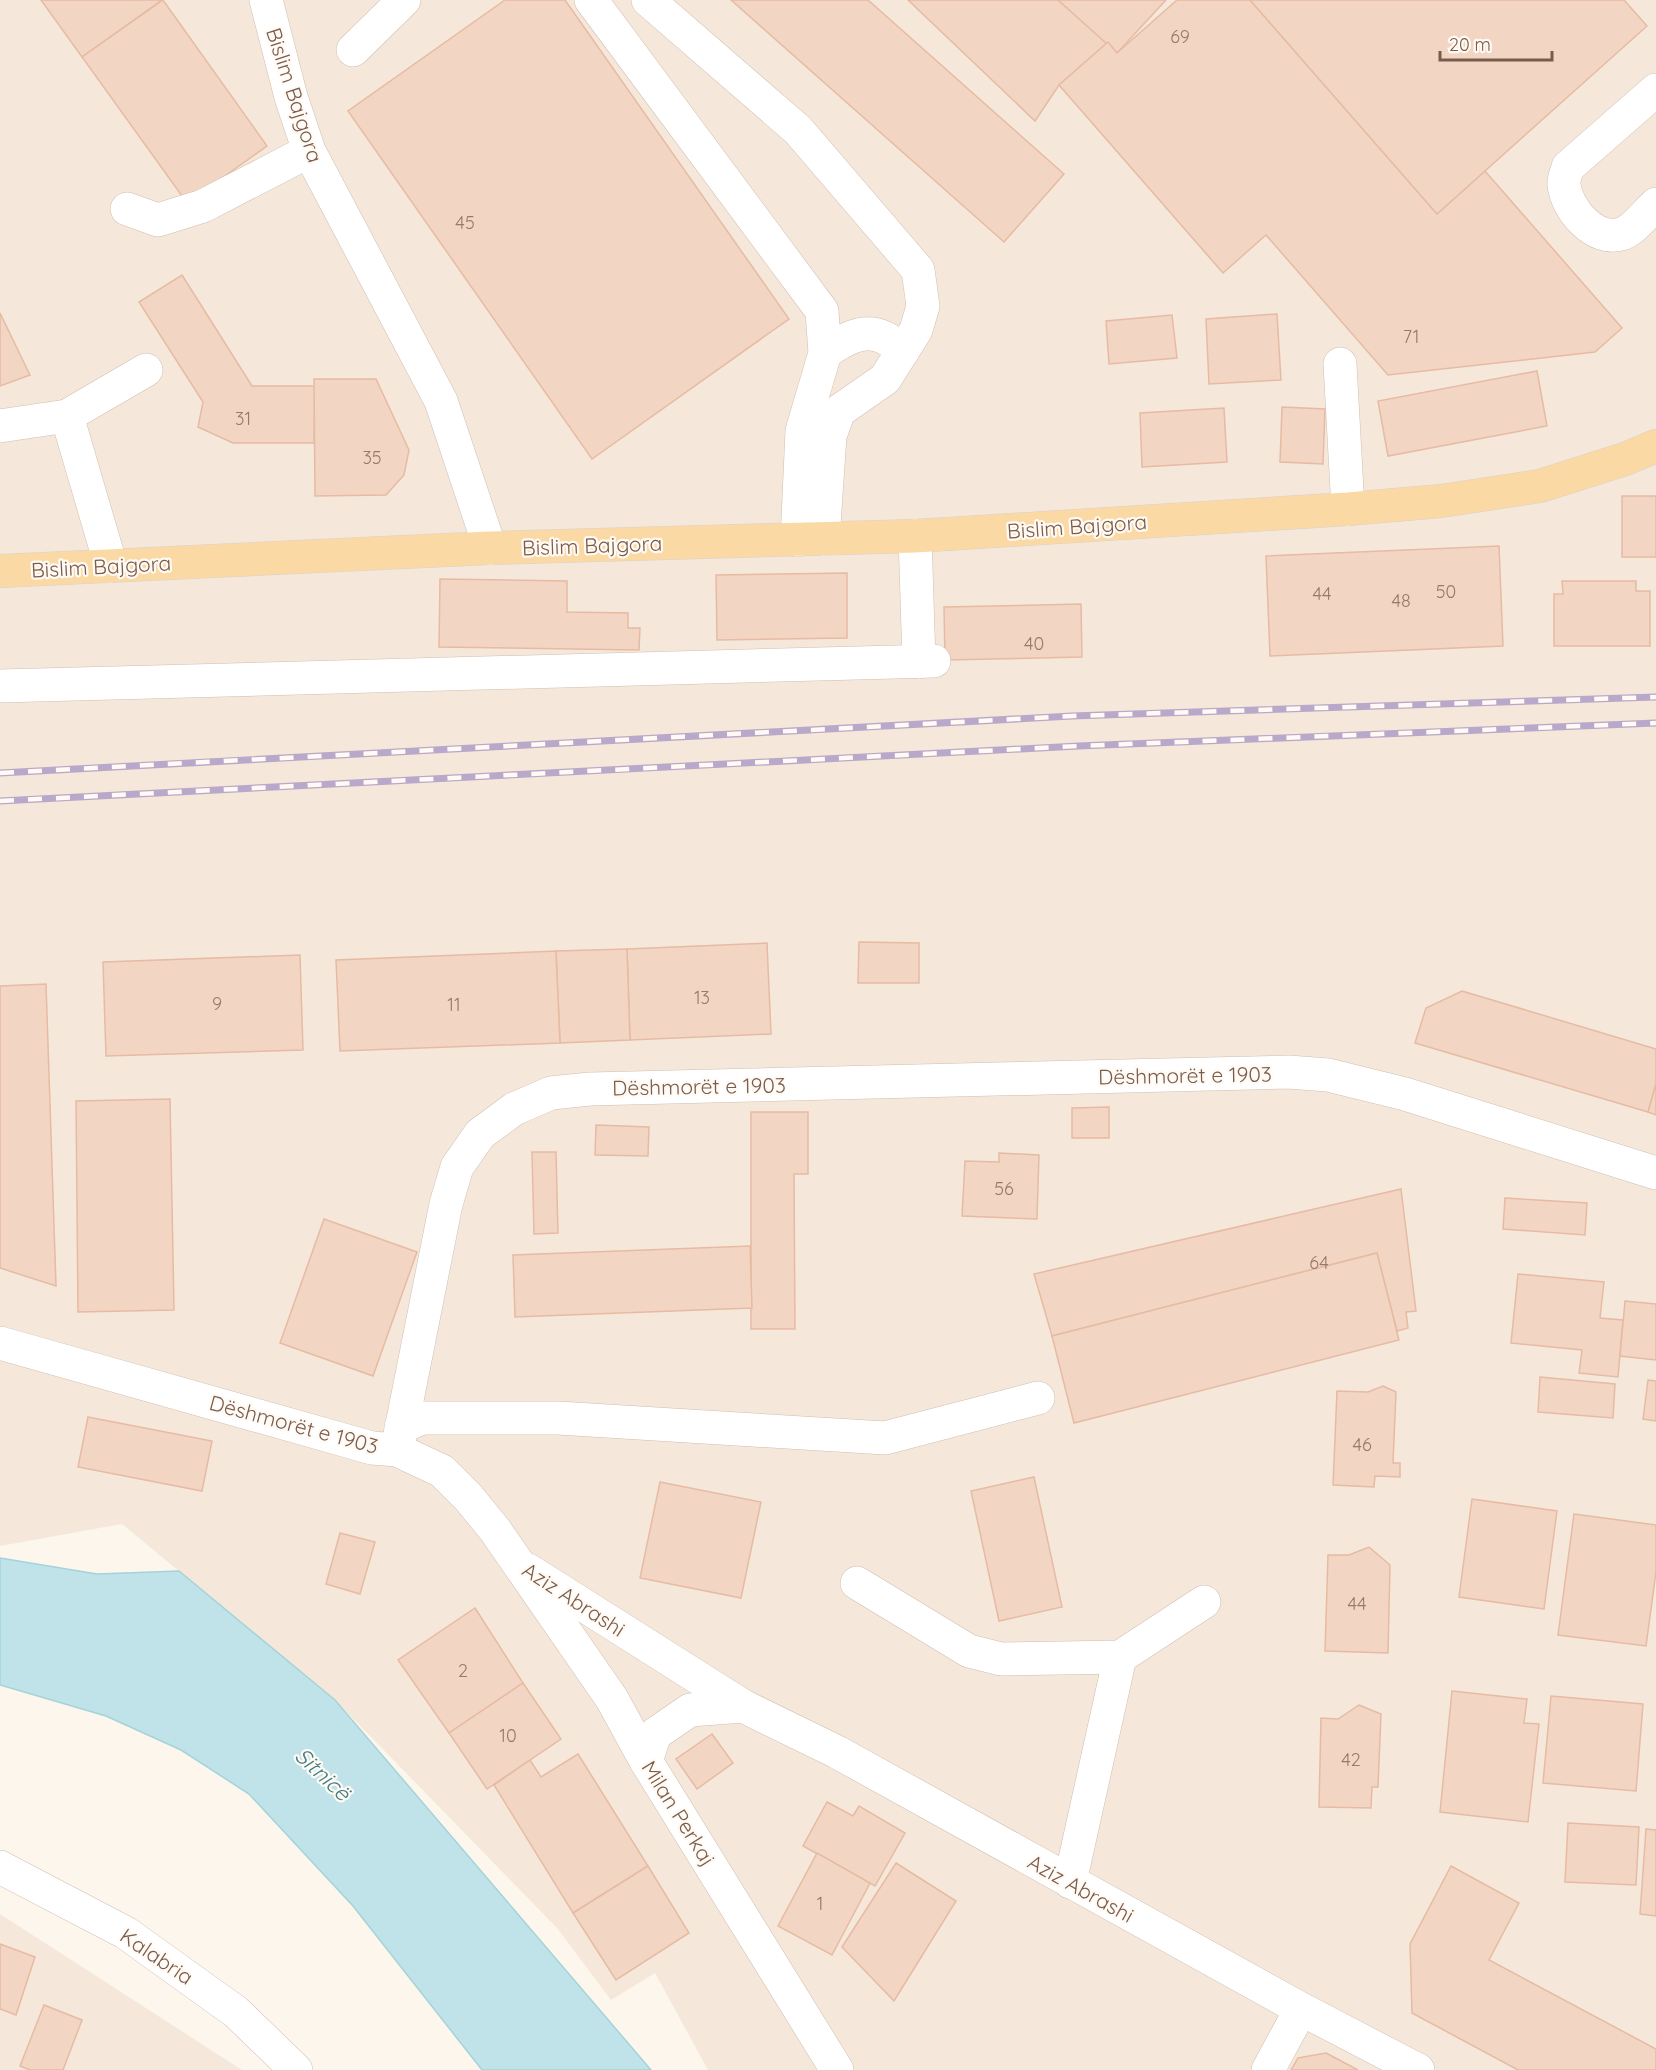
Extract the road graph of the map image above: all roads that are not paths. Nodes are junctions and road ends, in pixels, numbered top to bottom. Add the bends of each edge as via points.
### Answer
1 (266, 0) edge
2 (404, 0) edge
3 (591, 0) edge
4 (648, 0) edge
5 (353, 50) dead end
6 (1656, 90) edge
7 (309, 151) junction
8 (1656, 204) edge
9 (127, 209) dead end
10 (903, 351) junction
11 (825, 353) junction
12 (1340, 364) dead end
13 (146, 370) dead end
14 (824, 410) junction
15 (67, 416) junction
16 (0, 426) edge
17 (1656, 446) edge
18 (1348, 509) junction
19 (915, 536) junction
20 (810, 539) junction
21 (490, 548) junction
22 (111, 566) junction
23 (0, 571) edge
24 (0, 686) edge
25 (1656, 1173) edge
26 (0, 1343) edge
27 (1038, 1398) dead end
28 (399, 1438) junction
29 (514, 1561) junction
30 (857, 1583) dead end
31 (1204, 1602) dead end
32 (1120, 1657) junction
33 (743, 1707) junction
34 (646, 1761) junction
35 (0, 1867) edge
36 (1070, 1882) junction
37 (1301, 2009) junction
38 (296, 2070) edge
39 (837, 2070) edge
40 (1268, 2070) edge
41 (1418, 2070) edge

1 - 7 street, Bislim Bajgora
2 - 5 street
3 - 11 street via 822,311
4 - 10 street via 798,130 918,270 923,306 916,330
6 - 8 street via 1568,167 1563,183 1584,222 1602,236 1623,234
7 - 9 street via 203,206 158,220
7 - 21 street, Bislim Bajgora via 441,401
10 - 11 street via 889,338 867,333 846,337
10 - 14 street via 885,380
11 - 14 street
12 - 18 street
13 - 15 street
14 - 20 street via 802,431
15 - 16 street
15 - 22 street
17 - 18 main road, Bislim Bajgora via 1540,486 1441,501
18 - 19 main road, Bislim Bajgora
19 - 20 main road, Bislim Bajgora
19 - 24 street via 927,662
20 - 21 main road, Bislim Bajgora
21 - 22 main road, Bislim Bajgora
22 - 23 main road, Bislim Bajgora
25 - 28 street, Dëshmorët e 1903 via 1405,1094 1328,1075 1288,1072 551,1093 514,1109 480,1134 457,1167
26 - 28 street, Dëshmorët e 1903 via 372,1448
27 - 28 street via 885,1438 558,1418 422,1418
28 - 29 street, Aziz Abrashi via 442,1471 482,1514
29 - 33 street, Aziz Abrashi
29 - 34 street, Milan Perkaj via 612,1699
30 - 32 street via 950,1641 984,1656
31 - 32 street
32 - 36 street
33 - 34 street, Aziz Abrashi via 690,1710 655,1734
33 - 36 street, Aziz Abrashi via 837,1752
34 - 39 street, Milan Perkaj
35 - 38 street, Kalabria via 126,1934 237,2012
36 - 37 street, Aziz Abrashi
37 - 40 street
37 - 41 street, Aziz Abrashi

